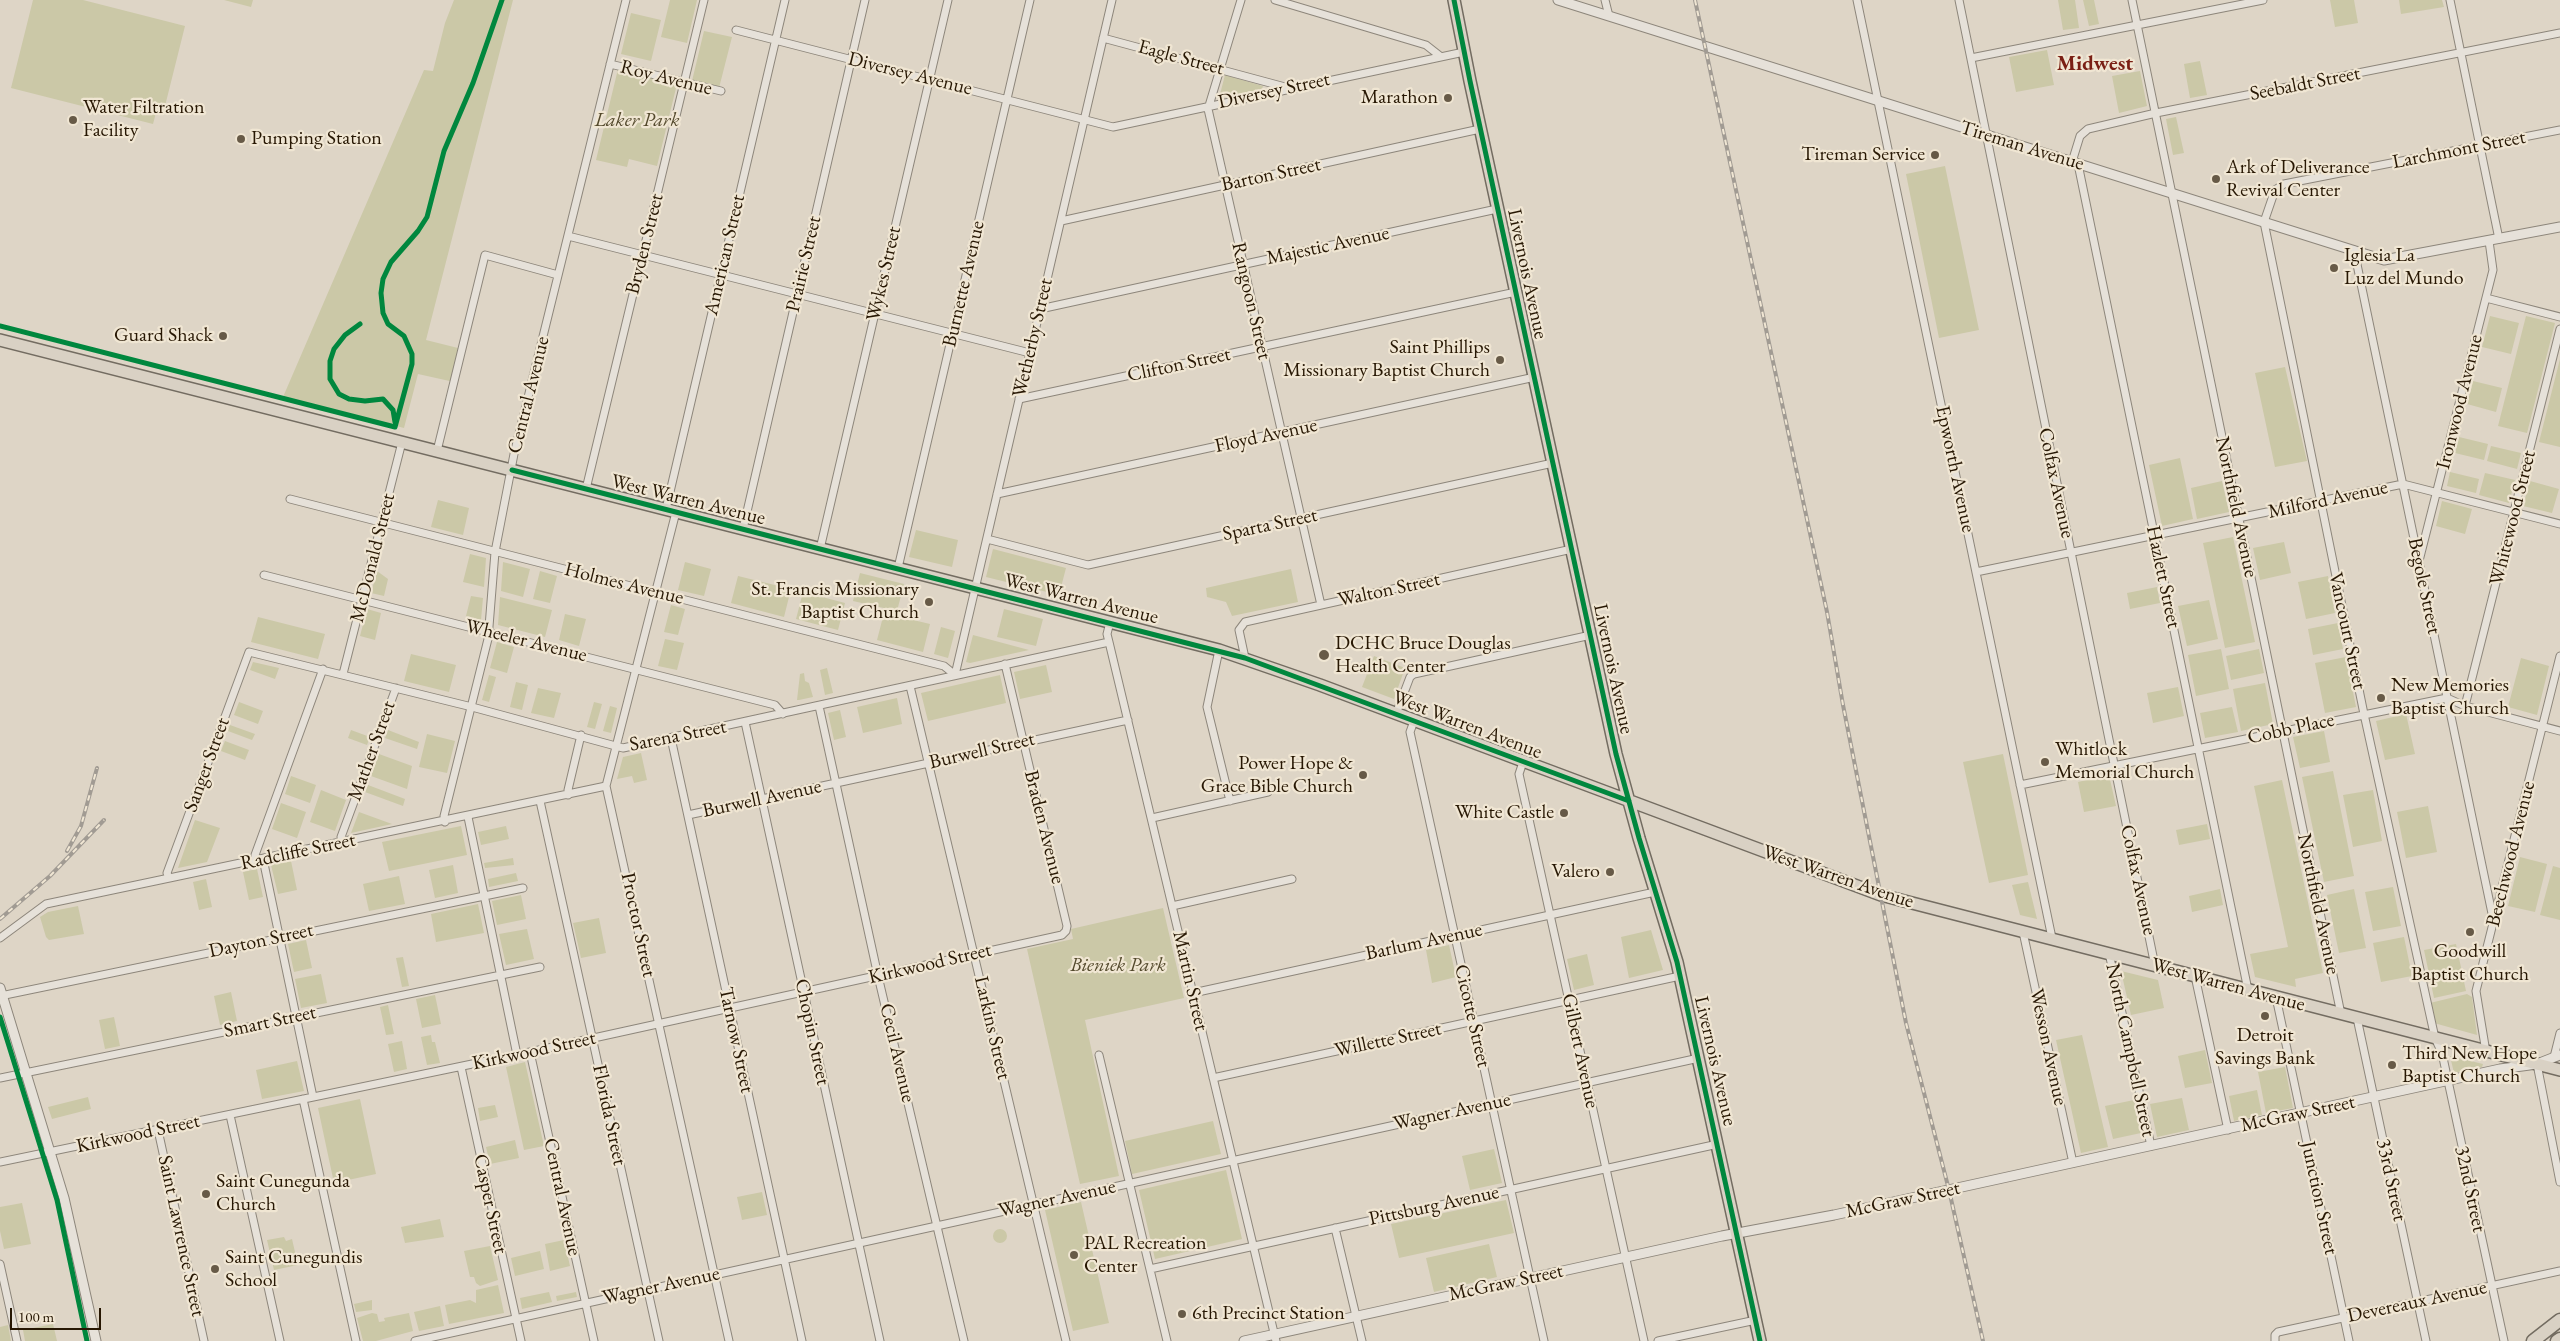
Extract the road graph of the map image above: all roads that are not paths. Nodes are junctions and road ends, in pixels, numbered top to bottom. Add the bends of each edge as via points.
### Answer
1 (626, 0) edge
2 (704, 0) edge
3 (784, 0) edge
4 (865, 0) edge
5 (948, 0) edge
6 (1030, 0) edge
7 (1112, 0) edge
8 (1241, 0) edge
9 (1275, 0) edge
10 (1454, 0) edge
11 (1558, 0) edge
12 (1605, 0) edge
13 (1857, 0) edge
14 (1959, 0) edge
15 (2132, 0) edge
16 (2263, 0) edge
17 (2450, 0) edge
18 (1609, 16) junction
19 (2138, 25) junction
20 (736, 30) dead end
21 (2560, 34) edge
22 (1103, 38) junction
23 (775, 39) junction
24 (1464, 52) junction
25 (2461, 53) junction
26 (1440, 56) junction
27 (1971, 58) junction
28 (852, 59) junction
29 (610, 64) junction
30 (1221, 68) junction
31 (930, 79) junction
32 (685, 82) junction
33 (1288, 88) junction
34 (721, 91) dead end
35 (1007, 99) junction
36 (1878, 101) junction
37 (1208, 106) junction
38 (2156, 113) junction
39 (1084, 119) junction
40 (1480, 129) junction
41 (2560, 130) edge
42 (1986, 135) junction
43 (2480, 146) junction
44 (2075, 163) junction
45 (1224, 185) junction
46 (2172, 193) junction
47 (1498, 209) junction
48 (1061, 221) junction
49 (2264, 222) junction
50 (2560, 227) edge
51 (568, 236) junction
52 (2499, 239) junction
53 (2489, 241) junction
54 (2354, 250) junction
55 (642, 255) junction
56 (1242, 265) junction
57 (721, 274) junction
58 (558, 275) junction
59 (1516, 292) junction
60 (797, 294) junction
61 (2486, 298) junction
62 (1040, 308) junction
63 (875, 314) junction
64 (2560, 317) edge
65 (2560, 329) edge
66 (952, 334) junction
67 (0, 340) edge
68 (1263, 347) junction
69 (1030, 353) junction
70 (1534, 377) junction
71 (1019, 399) junction
72 (1281, 432) junction
73 (402, 442) junction
74 (437, 451) junction
75 (1554, 463) junction
76 (512, 470) junction
77 (2402, 484) junction
78 (586, 489) junction
79 (2437, 492) junction
80 (997, 494) junction
81 (290, 499) dead end
82 (2321, 501) junction
83 (671, 510) junction
84 (2514, 512) junction
85 (1300, 518) junction
86 (2238, 518) junction
87 (382, 523) junction
88 (2560, 524) edge
89 (743, 529) junction
90 (2154, 535) junction
91 (987, 540) junction
92 (820, 549) junction
93 (1572, 549) junction
94 (495, 552) junction
95 (2070, 553) junction
96 (2419, 563) junction
97 (898, 568) junction
98 (1976, 572) junction
99 (264, 575) dead end
100 (975, 588) junction
101 (656, 592) junction
102 (362, 599) junction
103 (1321, 605) junction
104 (1110, 622) junction
105 (489, 631) junction
106 (1591, 635) junction
107 (1109, 642) junction
108 (1219, 650) junction
109 (249, 652) joint
110 (2560, 656) edge
111 (1245, 658) junction
112 (1005, 664) junction
113 (636, 668) junction
114 (323, 670) junction
115 (343, 674) junction
116 (955, 675) junction
117 (910, 686) junction
118 (396, 688) junction
119 (2447, 698) junction
120 (819, 706) junction
121 (2465, 706) junction
122 (472, 707) junction
123 (783, 714) junction
124 (1396, 714) junction
125 (2364, 714) junction
126 (1128, 720) junction
127 (1414, 721) junction
128 (745, 722) junction
129 (2542, 726) junction
130 (2282, 731) junction
131 (2560, 731) edge
132 (581, 735) junction
133 (671, 738) junction
134 (1023, 742) junction
135 (616, 746) junction
136 (2200, 748) junction
137 (1524, 762) junction
138 (929, 763) junction
139 (2114, 766) junction
140 (836, 784) junction
141 (606, 786) junction
142 (2020, 786) junction
143 (1268, 792) dead end
144 (568, 795) junction
145 (762, 799) junction
146 (540, 801) junction
147 (1230, 801) junction
148 (1629, 801) junction
149 (688, 815) junction
150 (468, 817) junction
151 (1152, 818) junction
152 (445, 822) junction
153 (342, 843) junction
154 (259, 860) junction
155 (168, 878) junction
156 (1292, 880) dead end
157 (523, 888) dead end
158 (1655, 892) junction
159 (484, 895) junction
160 (1172, 906) junction
161 (1550, 914) junction
162 (2494, 923) junction
163 (1066, 932) joint
164 (2023, 932) junction
165 (1454, 935) junction
166 (0, 938) edge
167 (279, 938) junction
168 (2052, 938) junction
169 (2109, 953) junction
170 (974, 954) junction
171 (2155, 966) junction
172 (540, 967) dead end
173 (500, 974) junction
174 (878, 976) junction
175 (1680, 976) junction
176 (2195, 976) junction
177 (2248, 990) junction
178 (804, 992) junction
179 (3, 993) edge
180 (1193, 993) junction
181 (2276, 997) junction
182 (1569, 1000) junction
183 (730, 1009) junction
184 (2340, 1014) junction
185 (296, 1017) junction
186 (2356, 1018) junction
187 (1473, 1021) junction
188 (659, 1024) junction
189 (2560, 1033) edge
190 (592, 1038) junction
191 (2435, 1038) junction
192 (530, 1052) junction
193 (2486, 1052) junction
194 (517, 1055) junction
195 (1099, 1055) dead end
196 (2557, 1056) edge
197 (1699, 1058) junction
198 (2537, 1064) junction
199 (461, 1067) junction
200 (2560, 1070) edge
201 (31, 1072) junction
202 (0, 1078) edge
203 (1213, 1078) junction
204 (2447, 1082) junction
205 (1587, 1083) junction
206 (313, 1097) junction
207 (2373, 1098) junction
208 (303, 1099) junction
209 (1493, 1103) junction
210 (2301, 1114) junction
211 (230, 1115) junction
212 (158, 1130) junction
213 (2228, 1130) junction
214 (1718, 1144) junction
215 (2150, 1146) junction
216 (51, 1152) junction
217 (1233, 1160) junction
218 (0, 1162) edge
219 (2073, 1163) junction
220 (1606, 1169) junction
221 (2560, 1182) edge
222 (1129, 1183) junction
223 (1511, 1189) junction
224 (1034, 1204) junction
225 (937, 1225) junction
226 (1335, 1228) junction
227 (1737, 1235) junction
228 (859, 1242) junction
229 (1253, 1246) junction
230 (1625, 1257) junction
231 (785, 1259) junction
232 (0, 1264) edge
233 (1150, 1269) junction
234 (2560, 1271) edge
235 (714, 1274) junction
236 (1530, 1278) junction
237 (2491, 1286) junction
238 (648, 1289) junction
239 (2417, 1302) junction
240 (586, 1303) junction
241 (1356, 1316) junction
242 (516, 1318) junction
243 (2344, 1318) junction
244 (1756, 1320) junction
245 (2560, 1320) edge
246 (1275, 1338) edge
247 (2275, 1338) edge
248 (434, 1339) edge
249 (17, 1341) edge
250 (96, 1341) edge
251 (204, 1341) edge
252 (280, 1341) edge
253 (356, 1341) edge
254 (415, 1341) edge
255 (521, 1341) edge
256 (594, 1341) edge
257 (659, 1341) edge
258 (729, 1341) edge
259 (802, 1341) edge
260 (880, 1341) edge
261 (964, 1341) edge
262 (1066, 1341) edge
263 (1167, 1341) edge
264 (1244, 1341) edge
265 (1362, 1341) edge
266 (1544, 1341) edge
267 (1644, 1341) edge
268 (1658, 1341) edge
269 (1760, 1341) edge
270 (2349, 1341) edge
271 (2426, 1341) edge
272 (2504, 1341) edge
273 (2533, 1341) edge

1 - 29 street, Central Avenue
2 - 32 street, Bryden Street
3 - 23 street, American Street
4 - 28 street, Prairie Street
5 - 31 street, Wykes Street
6 - 35 street, Burnette Avenue
7 - 22 street, Wetherby Street
8 - 30 street
9 - 26 street via 1426,45
10 - 24 main road, Livernois Avenue
11 - 18 street, Tireman Avenue
12 - 18 street
13 - 36 street, Epworth Avenue
14 - 27 street, Colfax Avenue
15 - 19 street, Northfield Avenue
16 - 19 street
17 - 25 street
18 - 36 street, Tireman Avenue
19 - 27 street
19 - 38 street, Northfield Avenue
20 - 23 street, Diversey Avenue
21 - 25 street, Seebaldt Street
22 - 30 street, Eagle Street
22 - 39 street, Wetherby Street
23 - 28 street, Diversey Avenue
23 - 57 street, American Street
24 - 26 street, Diversey Street
24 - 40 main road, Livernois Avenue
25 - 38 street, Seebaldt Street
25 - 43 street
26 - 33 street, Diversey Street
27 - 42 street, Colfax Avenue
28 - 31 street, Diversey Avenue
28 - 60 street, Prairie Street
29 - 32 street, Roy Avenue
29 - 51 street, Central Avenue
30 - 33 street, Eagle Street
30 - 37 street
31 - 35 street, Diversey Avenue
31 - 63 street, Wykes Street
32 - 34 street, Roy Avenue
32 - 55 street, Bryden Street
33 - 37 street, Diversey Street
35 - 39 street, Diversey Avenue
35 - 66 street, Burnette Avenue
36 - 42 street, Tireman Avenue
36 - 98 street, Epworth Avenue
37 - 39 street, Diversey Street via 1113,127
37 - 45 street, Rangoon Street
38 - 44 street, Seebaldt Street via 2088,129 2080,136
38 - 46 street, Northfield Avenue
39 - 48 street, Wetherby Street
40 - 45 street, Barton Street
40 - 47 main road, Livernois Avenue
41 - 43 street, Larchmont Street
42 - 44 street, Tireman Avenue
42 - 95 street, Colfax Avenue
43 - 49 street, Larchmont Street via 2284,184 2275,190
43 - 52 street
44 - 46 street, Tireman Avenue
44 - 90 street, Hazlett Street
45 - 48 street, Barton Street
45 - 56 street, Rangoon Street
46 - 49 street, Tireman Avenue
46 - 86 street, Northfield Avenue
47 - 56 street, Majestic Avenue
47 - 59 main road, Livernois Avenue
48 - 62 street, Wetherby Street
49 - 54 street, Tireman Avenue
49 - 82 street, Vancourt Street
50 - 52 street, Tireman Avenue
51 - 55 street
51 - 58 street, Central Avenue
52 - 53 street, Tireman Avenue
53 - 54 street, Tireman Avenue via 2388,261
53 - 61 street, Ironwood Avenue via 2494,266
54 - 77 street, Begole Street
55 - 57 street
55 - 78 street, Bryden Street
56 - 62 street, Majestic Avenue
56 - 68 street, Rangoon Street
57 - 60 street
57 - 83 street, American Street
58 - 74 street via 485,256
58 - 76 street, Central Avenue
59 - 68 street, Clifton Street
59 - 70 main road, Livernois Avenue
60 - 63 street
60 - 89 street, Prairie Street
61 - 64 street
61 - 79 street, Ironwood Avenue
62 - 69 street, Wetherby Street
63 - 66 street
63 - 92 street, Wykes Street
65 - 84 street, Whitewood Street
66 - 69 street
66 - 97 street, Burnette Avenue
67 - 73 main road, West Warren Avenue
68 - 71 street, Clifton Street
68 - 72 street, Rangoon Street
69 - 71 street, Wetherby Street
70 - 72 street, Floyd Avenue
70 - 75 main road, Livernois Avenue
71 - 80 street, Wetherby Street
72 - 80 street, Floyd Avenue
72 - 85 street, Rangoon Street
73 - 74 main road, West Warren Avenue
73 - 87 street, McDonald Street
74 - 76 main road, West Warren Avenue
75 - 85 street, Sparta Street
75 - 93 main road, Livernois Avenue
76 - 78 main road, West Warren Avenue
76 - 94 street, Central Avenue
77 - 79 street, Milford Avenue
77 - 82 street, Milford Avenue
77 - 96 street, Begole Street
78 - 83 main road, West Warren Avenue
79 - 84 street, Milford Avenue
79 - 96 street, Ironwood Avenue
80 - 91 street, Wetherby Street
81 - 87 street, Holmes Avenue
82 - 86 street, Milford Avenue
82 - 125 street, Vancourt Street
83 - 89 main road, West Warren Avenue
83 - 101 street, Proctor Street
84 - 88 street, Milford Avenue
84 - 121 street, Whitewood Street
85 - 91 street, Sparta Street via 1088,565
85 - 103 street, Rangoon Street
86 - 90 street, Milford Avenue
86 - 130 street, Northfield Avenue
87 - 94 street, Holmes Avenue
87 - 102 street, McDonald Street
89 - 92 main road, West Warren Avenue
90 - 95 street, Milford Avenue
90 - 136 street, Hazlett Street
91 - 100 street, Wetherby Street
92 - 97 main road, West Warren Avenue
93 - 103 street, Walton Street
93 - 106 main road, Livernois Avenue
94 - 101 street, Holmes Avenue
94 - 105 street, Central Avenue
95 - 98 street, Milford Avenue
95 - 139 street, Colfax Avenue
96 - 119 street, Begole Street
97 - 100 main road, West Warren Avenue
98 - 142 street, Epworth Avenue
99 - 102 street, Wheeler Avenue
100 - 104 main road, West Warren Avenue
100 - 116 street, Wetherby Street
101 - 113 street, Proctor Street
101 - 116 street, Holmes Avenue via 944,666
102 - 105 street, Wheeler Avenue
102 - 115 street, McDonald Street
103 - 111 street, Walton Street via 1244,622 1239,630
104 - 107 street, Martin Street
104 - 108 main road, West Warren Avenue
105 - 113 street, Wheeler Avenue
105 - 122 street, Central Avenue
106 - 124 street via 1414,674
106 - 148 main road, Livernois Avenue
107 - 112 street, Sarena Street
107 - 126 street, Martin Street
108 - 111 main road, West Warren Avenue
108 - 147 street via 1207,706
109 - 114 street, Sarena Street
109 - 155 street, Sanger Street via 167,873
110 - 129 street, Beechwood Avenue
111 - 124 main road, West Warren Avenue
112 - 116 street, Sarena Street
112 - 134 street, Braden Avenue
113 - 123 street, Wheeler Avenue via 775,705
113 - 135 street, Proctor Street
114 - 115 street, Sarena Street
114 - 154 street via 255,855
115 - 118 street, Sarena Street
116 - 117 street, Sarena Street
117 - 120 street, Sarena Street
117 - 138 street, Larkins Street
118 - 122 street, Sarena Street
118 - 153 street, Mather Street via 340,837
119 - 121 street
119 - 125 street, Cobb Place
119 - 162 street, Begole Street
120 - 123 street, Sarena Street
120 - 140 street, Cecil Avenue
121 - 129 street
122 - 132 street, Sarena Street
122 - 152 street, Central Avenue
123 - 128 street, Sarena Street
124 - 127 main road, West Warren Avenue
125 - 130 street, Cobb Place
125 - 191 street, Vancourt Street
126 - 134 street, Burwell Street
126 - 151 street, Martin Street
127 - 137 main road, West Warren Avenue
127 - 165 street, Cicotte Street via 1410,732
128 - 133 street, Sarena Street
128 - 145 street, Chopin Street
129 - 131 street
129 - 162 street, Beechwood Avenue
130 - 136 street, Cobb Place
130 - 184 street, Northfield Avenue
132 - 135 street, Sarena Street
132 - 144 street
133 - 135 street, Sarena Street via 623,748
133 - 149 street, Tarnow Street
134 - 138 street, Burwell Street
134 - 163 street, Braden Avenue
135 - 141 street, Proctor Street
136 - 139 street, Cobb Place
136 - 177 street, Hazlett Street
137 - 148 main road, West Warren Avenue
137 - 161 street, Gilbert Avenue via 1520,774
138 - 140 street, Burwell Street
138 - 170 street, Larkins Street
139 - 142 street, Cobb Place
139 - 171 street, Colfax Avenue
140 - 145 street, Burwell Avenue
140 - 174 street, Cecil Avenue
141 - 144 street, Radcliffe Street
141 - 188 street, Proctor Street
142 - 168 street, Epworth Avenue
143 - 147 street
144 - 146 street, Radcliffe Street
145 - 149 street, Burwell Avenue
145 - 178 street, Chopin Street
146 - 150 street, Radcliffe Street
146 - 190 street, Florida Street
147 - 151 street
148 - 158 main road, Livernois Avenue
148 - 164 main road, West Warren Avenue via 1881,895
149 - 183 street, Tarnow Street
150 - 152 street, Radcliffe Street
150 - 159 street
151 - 160 street, Martin Street
152 - 153 street, Radcliffe Street
153 - 154 street, Radcliffe Street
154 - 155 street, Radcliffe Street
154 - 167 street
155 - 166 street, Radcliffe Street via 46,904
156 - 160 street
157 - 159 street, Dayton Street
158 - 161 street, Barlum Avenue
158 - 175 main road, Livernois Avenue
159 - 167 street, Dayton Street
159 - 173 street
160 - 180 street, Martin Street
161 - 165 street, Barlum Avenue
161 - 182 street, Gilbert Avenue
162 - 193 street, Beechwood Avenue via 2476,994
163 - 170 street, Kirkwood Street
164 - 168 main road, West Warren Avenue
164 - 219 street, Wesson Avenue
165 - 180 street, Barlum Avenue
165 - 187 street, Cicotte Street
167 - 179 street, Dayton Street
167 - 185 street
168 - 169 main road, West Warren Avenue
169 - 171 main road, West Warren Avenue
169 - 215 street, North Campbell Street
170 - 174 street, Kirkwood Street
170 - 224 street, Larkins Street
171 - 176 main road, West Warren Avenue
172 - 173 street, Smart Street
173 - 185 street, Smart Street
173 - 194 street
174 - 178 street, Kirkwood Street
174 - 225 street, Cecil Avenue
175 - 182 street, Willette Street
175 - 197 main road, Livernois Avenue
176 - 177 main road, West Warren Avenue
176 - 213 street
177 - 181 main road, West Warren Avenue
178 - 183 street, Kirkwood Street
178 - 228 street, Chopin Street
179 - 201 street
180 - 203 street, Martin Street
181 - 184 main road, West Warren Avenue
181 - 210 street, Junction Street
182 - 187 street, Willette Street
182 - 205 street, Gilbert Avenue
183 - 188 street, Kirkwood Street
183 - 231 street, Tarnow Street
184 - 186 main road, West Warren Avenue
185 - 201 street, Smart Street
185 - 206 street
186 - 191 main road, West Warren Avenue
186 - 207 street, 33rd Street
187 - 203 street, Willette Street
187 - 209 street, Cicotte Street
188 - 190 street, Kirkwood Street
188 - 235 street, Proctor Street
189 - 196 street
190 - 192 street, Kirkwood Street
190 - 238 street, Florida Street
191 - 193 main road, West Warren Avenue
191 - 204 street, 32nd Street via 2442,1052
192 - 194 street, Kirkwood Street
192 - 240 street, Central Avenue
193 - 198 main road, West Warren Avenue
194 - 199 street, Kirkwood Street
195 - 222 street
196 - 198 street, McGraw Street
197 - 205 street, Wagner Avenue
197 - 214 main road, Livernois Avenue
198 - 200 main road, West Warren Avenue
198 - 204 street, McGraw Street
198 - 221 street
199 - 206 street, Kirkwood Street
199 - 242 street, Casper Street
201 - 202 street, Smart Street
201 - 216 street
203 - 217 street, Martin Street
204 - 207 street, McGraw Street
204 - 237 street, 32nd Street
205 - 209 street, Wagner Avenue
205 - 220 street, Gilbert Avenue
206 - 208 street, Kirkwood Street
207 - 210 street, McGraw Street
207 - 239 street, 33rd Street
208 - 211 street, Kirkwood Street
208 - 253 street
209 - 217 street, Wagner Avenue
209 - 223 street, Cicotte Street
210 - 213 street, McGraw Street
210 - 243 street, Junction Street
211 - 212 street, Kirkwood Street
211 - 252 street
212 - 216 street, Kirkwood Street
212 - 251 street, Saint Lawrence Street
213 - 215 street, McGraw Street
214 - 220 street, Pittsburg Avenue
214 - 227 main road, Livernois Avenue
215 - 219 street, McGraw Street
216 - 218 street, Kirkwood Street
216 - 250 street
217 - 222 street, Wagner Avenue
217 - 229 street, Martin Street
219 - 227 street, McGraw Street
220 - 223 street, Pittsburg Avenue
220 - 230 street, Gilbert Avenue
222 - 224 street, Wagner Avenue
222 - 233 street
223 - 226 street, Pittsburg Avenue
223 - 236 street, Cicotte Street
224 - 225 street, Wagner Avenue
224 - 262 street, Larkins Street
225 - 228 street, Wagner Avenue
225 - 261 street, Cecil Avenue
226 - 229 street, Pittsburg Avenue
226 - 241 street
227 - 230 street, McGraw Street
227 - 244 main road, Livernois Avenue
228 - 231 street, Wagner Avenue
228 - 260 street, Chopin Street
229 - 233 street, Pittsburg Avenue
229 - 246 street, Martin Street
230 - 236 street, McGraw Street
230 - 267 street, Gilbert Avenue
231 - 235 street, Wagner Avenue
231 - 259 street, Tarnow Street
232 - 249 street
233 - 263 street
234 - 237 street, Devereaux Avenue
235 - 238 street, Wagner Avenue
235 - 258 street, Proctor Street
236 - 241 street, McGraw Street
236 - 266 street, Cicotte Street
237 - 239 street, Devereaux Avenue
237 - 272 street, 32nd Street
238 - 240 street, Wagner Avenue
238 - 257 street, Florida Street
239 - 243 street, Devereaux Avenue
239 - 271 street, 33rd Street
240 - 242 street, Wagner Avenue
240 - 256 street, Central Avenue
241 - 246 street, McGraw Street
241 - 265 street
242 - 248 street, Wagner Avenue
242 - 255 street, Casper Street
243 - 247 street, Devereaux Avenue via 2278,1332
243 - 270 street, Junction Street
244 - 268 street
244 - 269 main road, Livernois Avenue
245 - 273 highway
246 - 264 street, McGraw Street
248 - 254 street, Wagner Avenue

